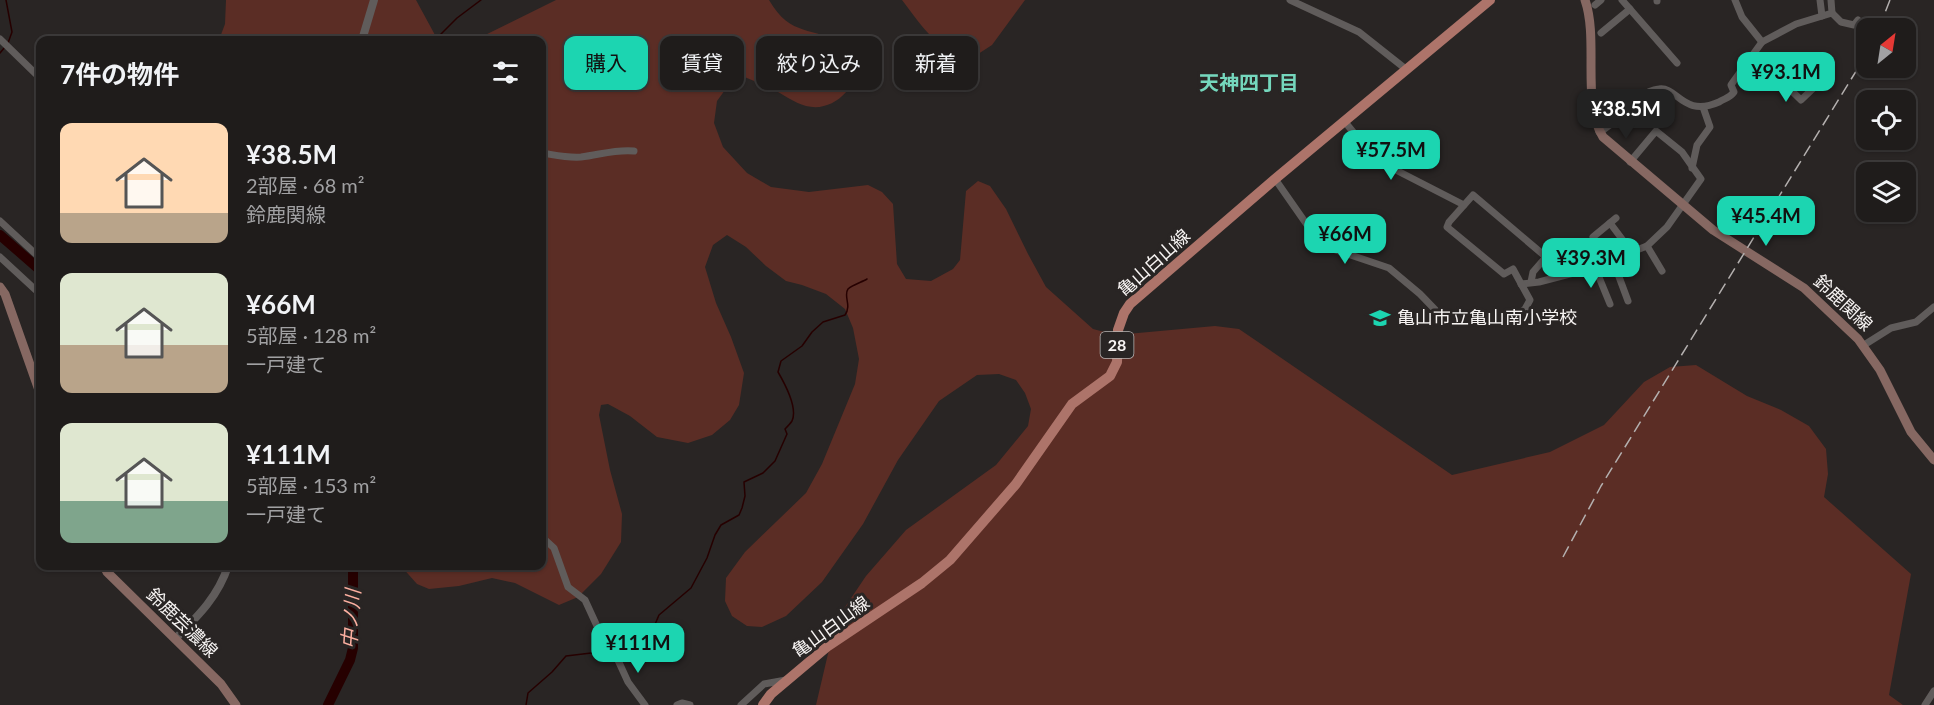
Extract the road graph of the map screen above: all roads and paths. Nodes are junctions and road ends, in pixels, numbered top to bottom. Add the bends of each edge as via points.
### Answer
1 (374, 0) edge
2 (1290, 0) edge
3 (1490, 0) edge
4 (1585, 0) edge
5 (1622, 0) edge
6 (1735, 0) edge
7 (1820, 0) edge
8 (1831, 0) edge
9 (1630, 9) junction
10 (1832, 13) junction
11 (1822, 16) junction
12 (1856, 22) edge
13 (1601, 33) dead end
14 (363, 36) edge
15 (1, 40) edge
16 (1762, 42) junction
17 (1754, 54) junction
18 (1677, 63) dead end
19 (1407, 70) junction
20 (36, 74) edge
21 (1823, 79) dead end
22 (1703, 107) junction
23 (1345, 122) junction
24 (1599, 132) junction
25 (634, 152) dead end
26 (546, 153) edge
27 (1630, 162) junction
28 (1692, 168) junction
29 (1275, 179) junction
30 (1683, 204) junction
31 (1464, 205) junction
32 (0, 221) edge
33 (1593, 237) dead end
34 (1647, 246) junction
35 (1631, 251) junction
36 (36, 254) edge
37 (0, 257) edge
38 (1612, 258) junction
39 (1594, 265) junction
40 (1662, 271) dead end
41 (1531, 282) junction
42 (1521, 284) junction
43 (0, 287) edge
44 (36, 290) edge
45 (1628, 301) dead end
46 (1610, 304) dead end
47 (1934, 307) edge
48 (1520, 313) dead end
49 (1448, 322) dead end
50 (1863, 345) junction
51 (36, 382) edge
52 (1934, 460) edge
53 (546, 541) edge
54 (106, 570) edge
55 (226, 570) edge
56 (175, 639) junction
57 (788, 679) junction
58 (1934, 691) edge
59 (236, 705) edge
60 (645, 705) edge
61 (677, 705) edge
62 (690, 705) edge
63 (741, 705) edge
64 (763, 705) edge
65 (1925, 705) edge

1 - 14 street
2 - 19 street via 1351,27
3 - 19 main road, 亀山白山線 / 28
4 - 24 main road
5 - 9 street
6 - 16 street via 1742,17
7 - 11 street
8 - 10 street
9 - 13 street
9 - 18 street
10 - 11 street
10 - 12 street via 1844,23
11 - 16 street
15 - 20 street
16 - 17 street
17 - 21 street via 1800,100
17 - 22 street via 1731,85 1732,95
19 - 23 main road, 亀山白山線 / 28
22 - 24 street via 1659,89 1639,99 1609,128
22 - 28 street via 1710,127 1697,145
23 - 29 main road, 亀山白山線 / 28
23 - 31 street via 1388,166
24 - 27 main road, 鈴鹿関線
25 - 26 street via 579,157
27 - 28 street via 1656,131 1682,152
27 - 30 main road, 鈴鹿関線
28 - 30 street via 1701,179
29 - 49 street via 1319,242 1389,268
29 - 57 main road, 亀山白山線 / 28 via 1130,304 1118,330 1117,362 1110,376 1072,404 1010,491 950,560
30 - 34 street
30 - 50 main road, 鈴鹿関線 via 1713,230 1811,294
31 - 41 street via 1473,195 1546,257 1533,272
31 - 42 street via 1448,227 1504,274 1513,269
32 - 36 street
33 - 35 street via 1613,221
34 - 35 street
34 - 40 street
35 - 38 street
37 - 44 street
38 - 39 street
38 - 45 street
39 - 41 street
39 - 46 street
41 - 42 street
42 - 48 street via 1530,300
43 - 51 main road
47 - 50 street via 1916,322 1891,328
50 - 52 main road, 鈴鹿関線 via 1911,432
53 - 60 street via 554,548 568,587 585,600 602,637
54 - 56 main road, 鈴鹿芸濃線
55 - 56 street via 213,598
56 - 59 main road, 鈴鹿芸濃線 via 221,684
57 - 63 street via 764,684
57 - 64 main road, 亀山白山線 / 28
58 - 65 street
61 - 62 street

